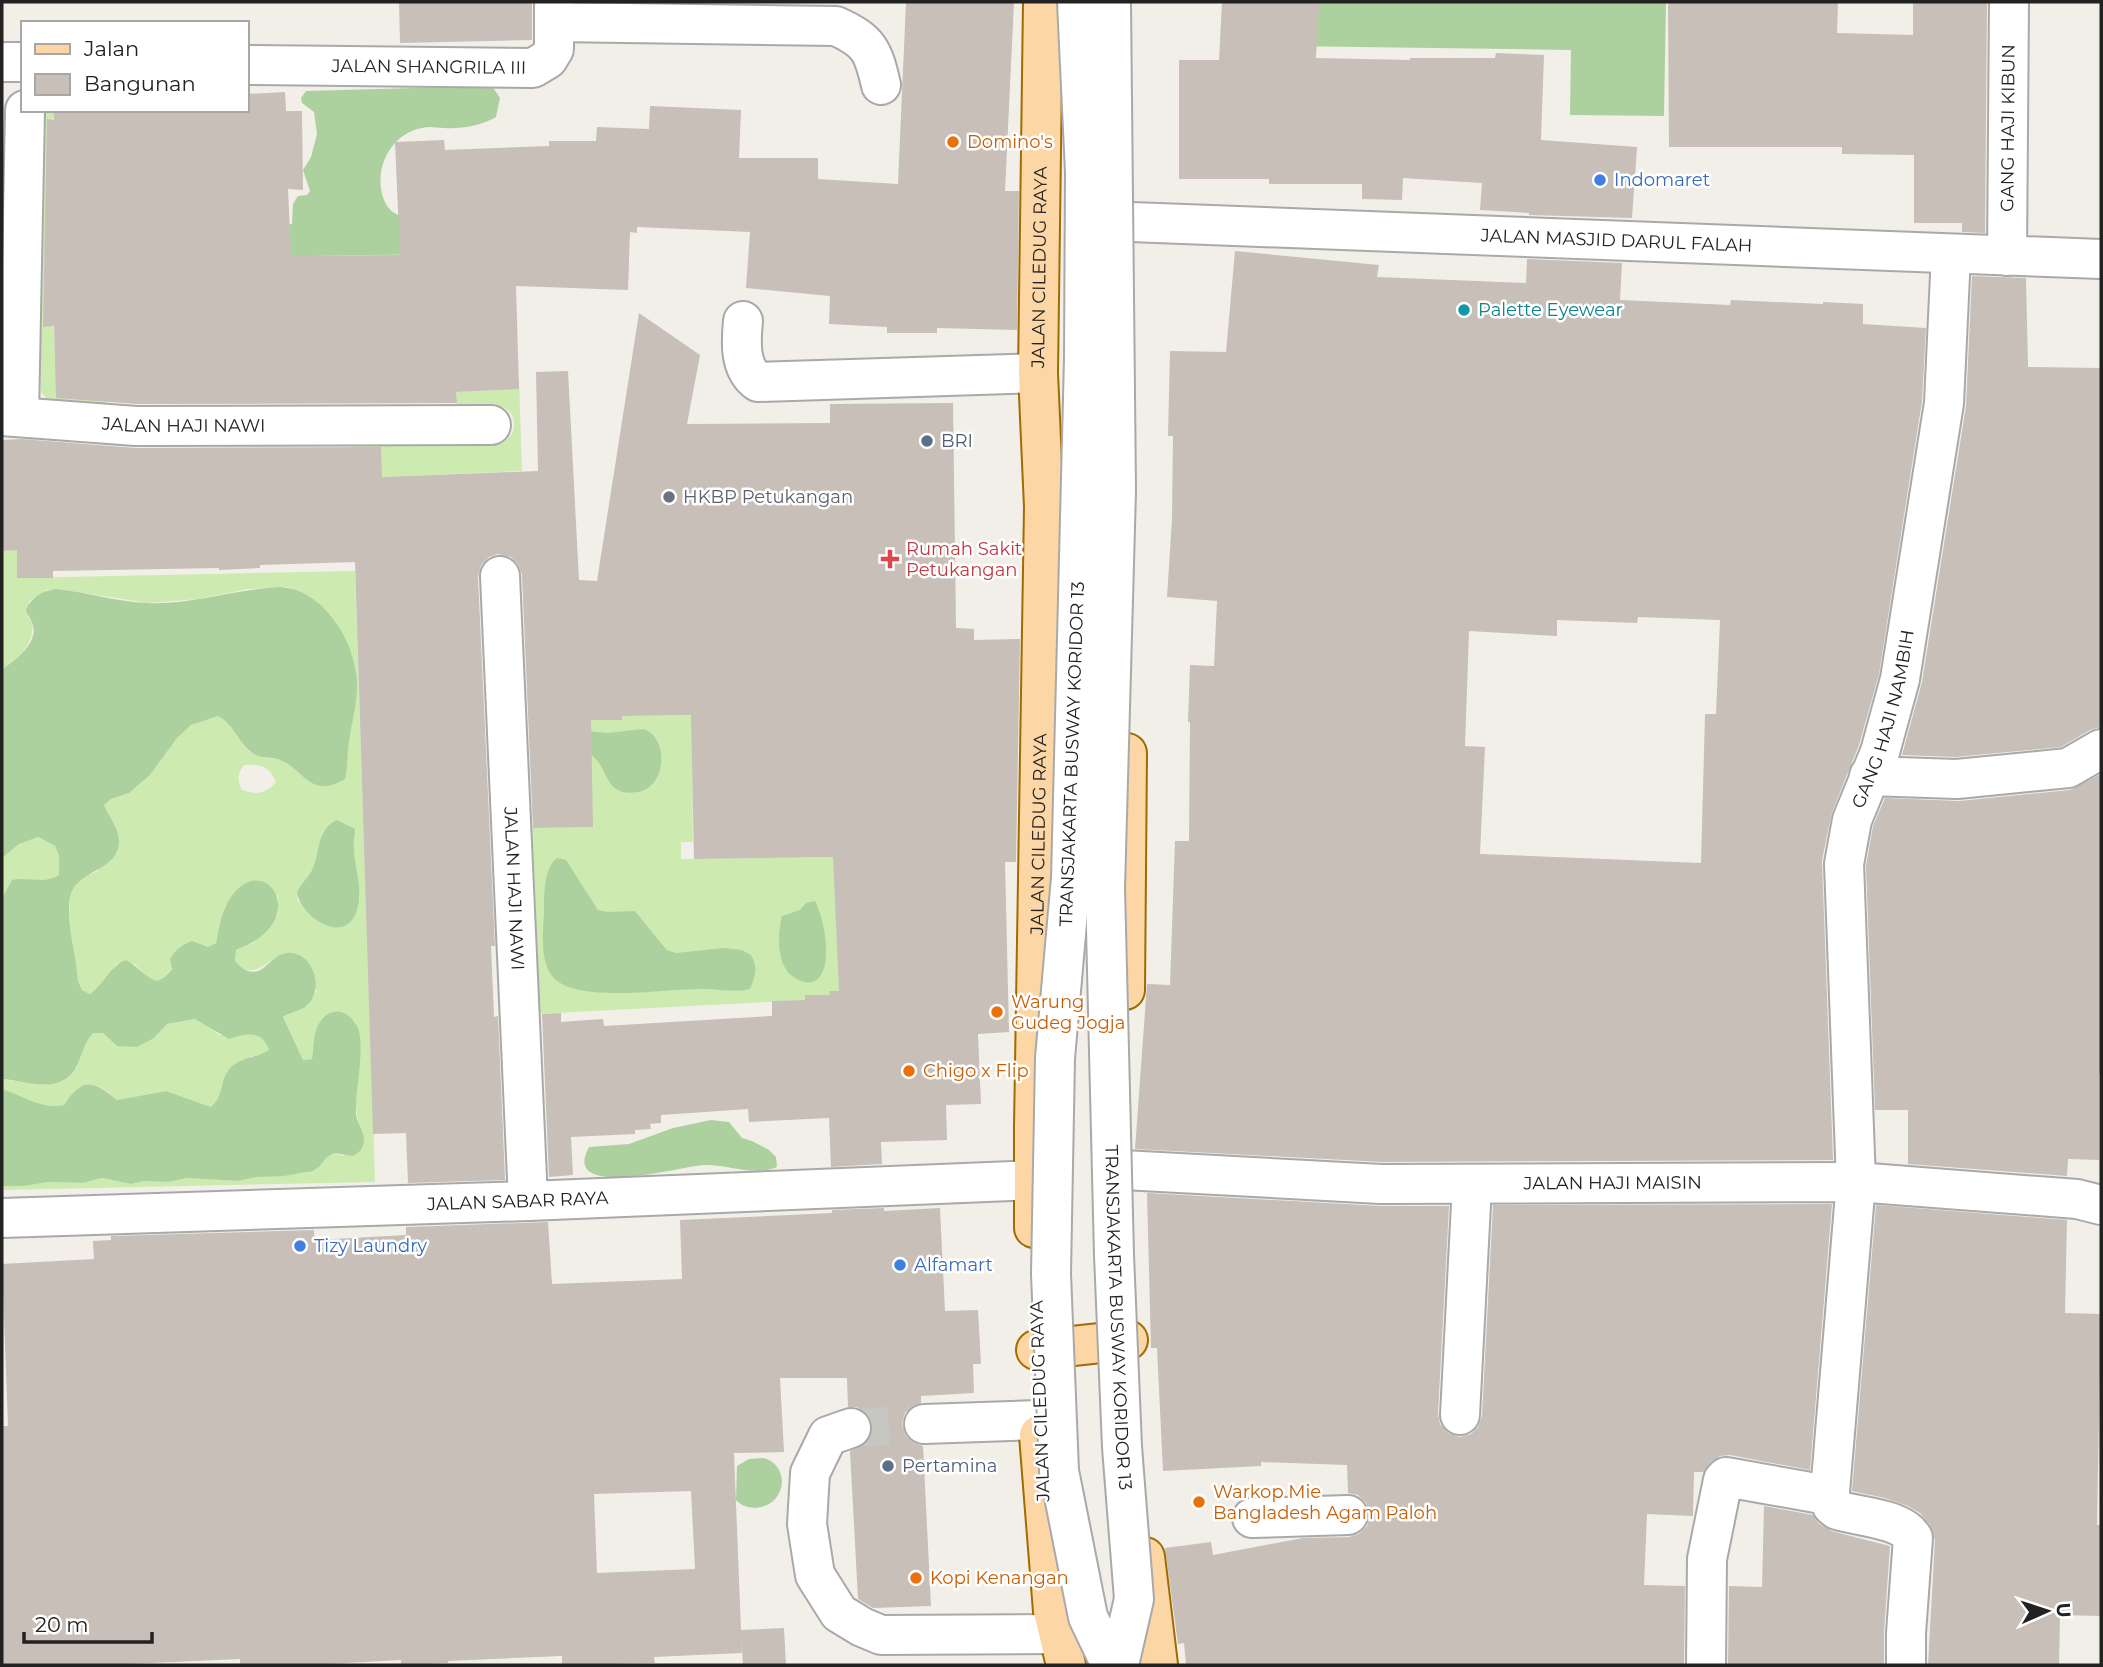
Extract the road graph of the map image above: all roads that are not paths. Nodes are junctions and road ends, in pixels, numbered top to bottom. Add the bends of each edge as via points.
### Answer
1 (1043, 2) edge
2 (1077, 2) edge
3 (1111, 2) edge
4 (1129, 2) edge
5 (2009, 2) edge
6 (554, 12) edge
7 (2, 62) edge
8 (21, 62) edge
9 (248, 65) edge
10 (881, 85) dead end
11 (25, 112) edge
12 (1132, 222) junction
13 (1951, 254) junction
14 (2007, 256) junction
15 (2101, 259) edge
16 (743, 321) dead end
17 (1038, 373) junction
18 (10, 416) edge
19 (491, 425) dead end
20 (1044, 507) junction
21 (1128, 515) junction
22 (500, 576) dead end
23 (1128, 585) junction
24 (1042, 587) junction
25 (2101, 749) edge
26 (1869, 776) junction
27 (1124, 1170) junction
28 (1034, 1180) junction
29 (1856, 1182) junction
30 (1472, 1185) junction
31 (528, 1201) junction
32 (2101, 1205) edge
33 (2, 1218) edge
34 (1128, 1340) junction
35 (1036, 1350) junction
36 (1460, 1415) dead end
37 (1038, 1420) junction
38 (924, 1424) tunnel mouth
39 (851, 1428) tunnel mouth
40 (1829, 1494) junction
41 (1348, 1515) dead end
42 (1252, 1518) dead end
43 (1063, 1650) edge
44 (1111, 1665) edge
45 (1119, 1665) edge
46 (1158, 1665) edge
47 (1706, 1665) edge
48 (1906, 1665) edge

1 - 17 main road, JALAN CILEDUG RAYA
2 - 44 street, TRANSJAKARTA BUSWAY KORIDOR 13, bridge via 1085,172 1084,358 1071,878 1055,1058 1051,1274 1059,1471 1088,1617
3 - 45 street, TRANSJAKARTA BUSWAY KORIDOR 13, bridge via 1116,491 1105,888 1122,1447 1134,1598
4 - 12 main road
5 - 14 street, GANG HAJI KIBUN
6 - 9 street, JALAN SHANGRILA III via 554,49 533,68
6 - 10 street via 836,26 857,36 868,48
7 - 8 street
11 - 18 street
12 - 13 street, JALAN MASJID DARUL FALAH
12 - 21 main road
13 - 14 street, JALAN MASJID DARUL FALAH
13 - 26 street, GANG HAJI NAMBIH via 1942,417 1900,679
14 - 15 street, JALAN MASJID DARUL FALAH
16 - 17 street via 741,347 751,376 758,382
17 - 20 main road, JALAN CILEDUG RAYA
18 - 19 street, JALAN HAJI NAWI via 136,426
20 - 21 main road via 1087,525 1117,524
20 - 24 main road, JALAN CILEDUG RAYA
21 - 23 main road
22 - 31 street, JALAN HAJI NAWI
23 - 24 main road via 1122,577 1087,572 1059,577
23 - 27 main road
24 - 28 main road, JALAN CILEDUG RAYA
25 - 26 street via 2068,768 1957,779
26 - 29 street, GANG HAJI NAMBIH via 1852,820 1843,864
27 - 30 street, JALAN HAJI MAISIN via 1381,1185
27 - 34 main road
28 - 31 street, JALAN SABAR RAYA
28 - 35 main road, JALAN CILEDUG RAYA
29 - 30 street, JALAN HAJI MAISIN
29 - 32 street, JALAN HAJI MAISIN via 2077,1199
29 - 40 street, GANG HAJI NAMBIH
30 - 36 street
31 - 33 street, JALAN SABAR RAYA
34 - 35 main road
34 - 46 main road
35 - 37 main road, JALAN CILEDUG RAYA
37 - 38 street
37 - 43 main road, JALAN CILEDUG RAYA via 1053,1611
39 - 43 street via 828,1436 810,1473 807,1524 815,1575 839,1613 881,1635
40 - 47 street via 1723,1480 1707,1559
40 - 48 street via 1837,1510 1899,1525 1913,1538
41 - 42 street

